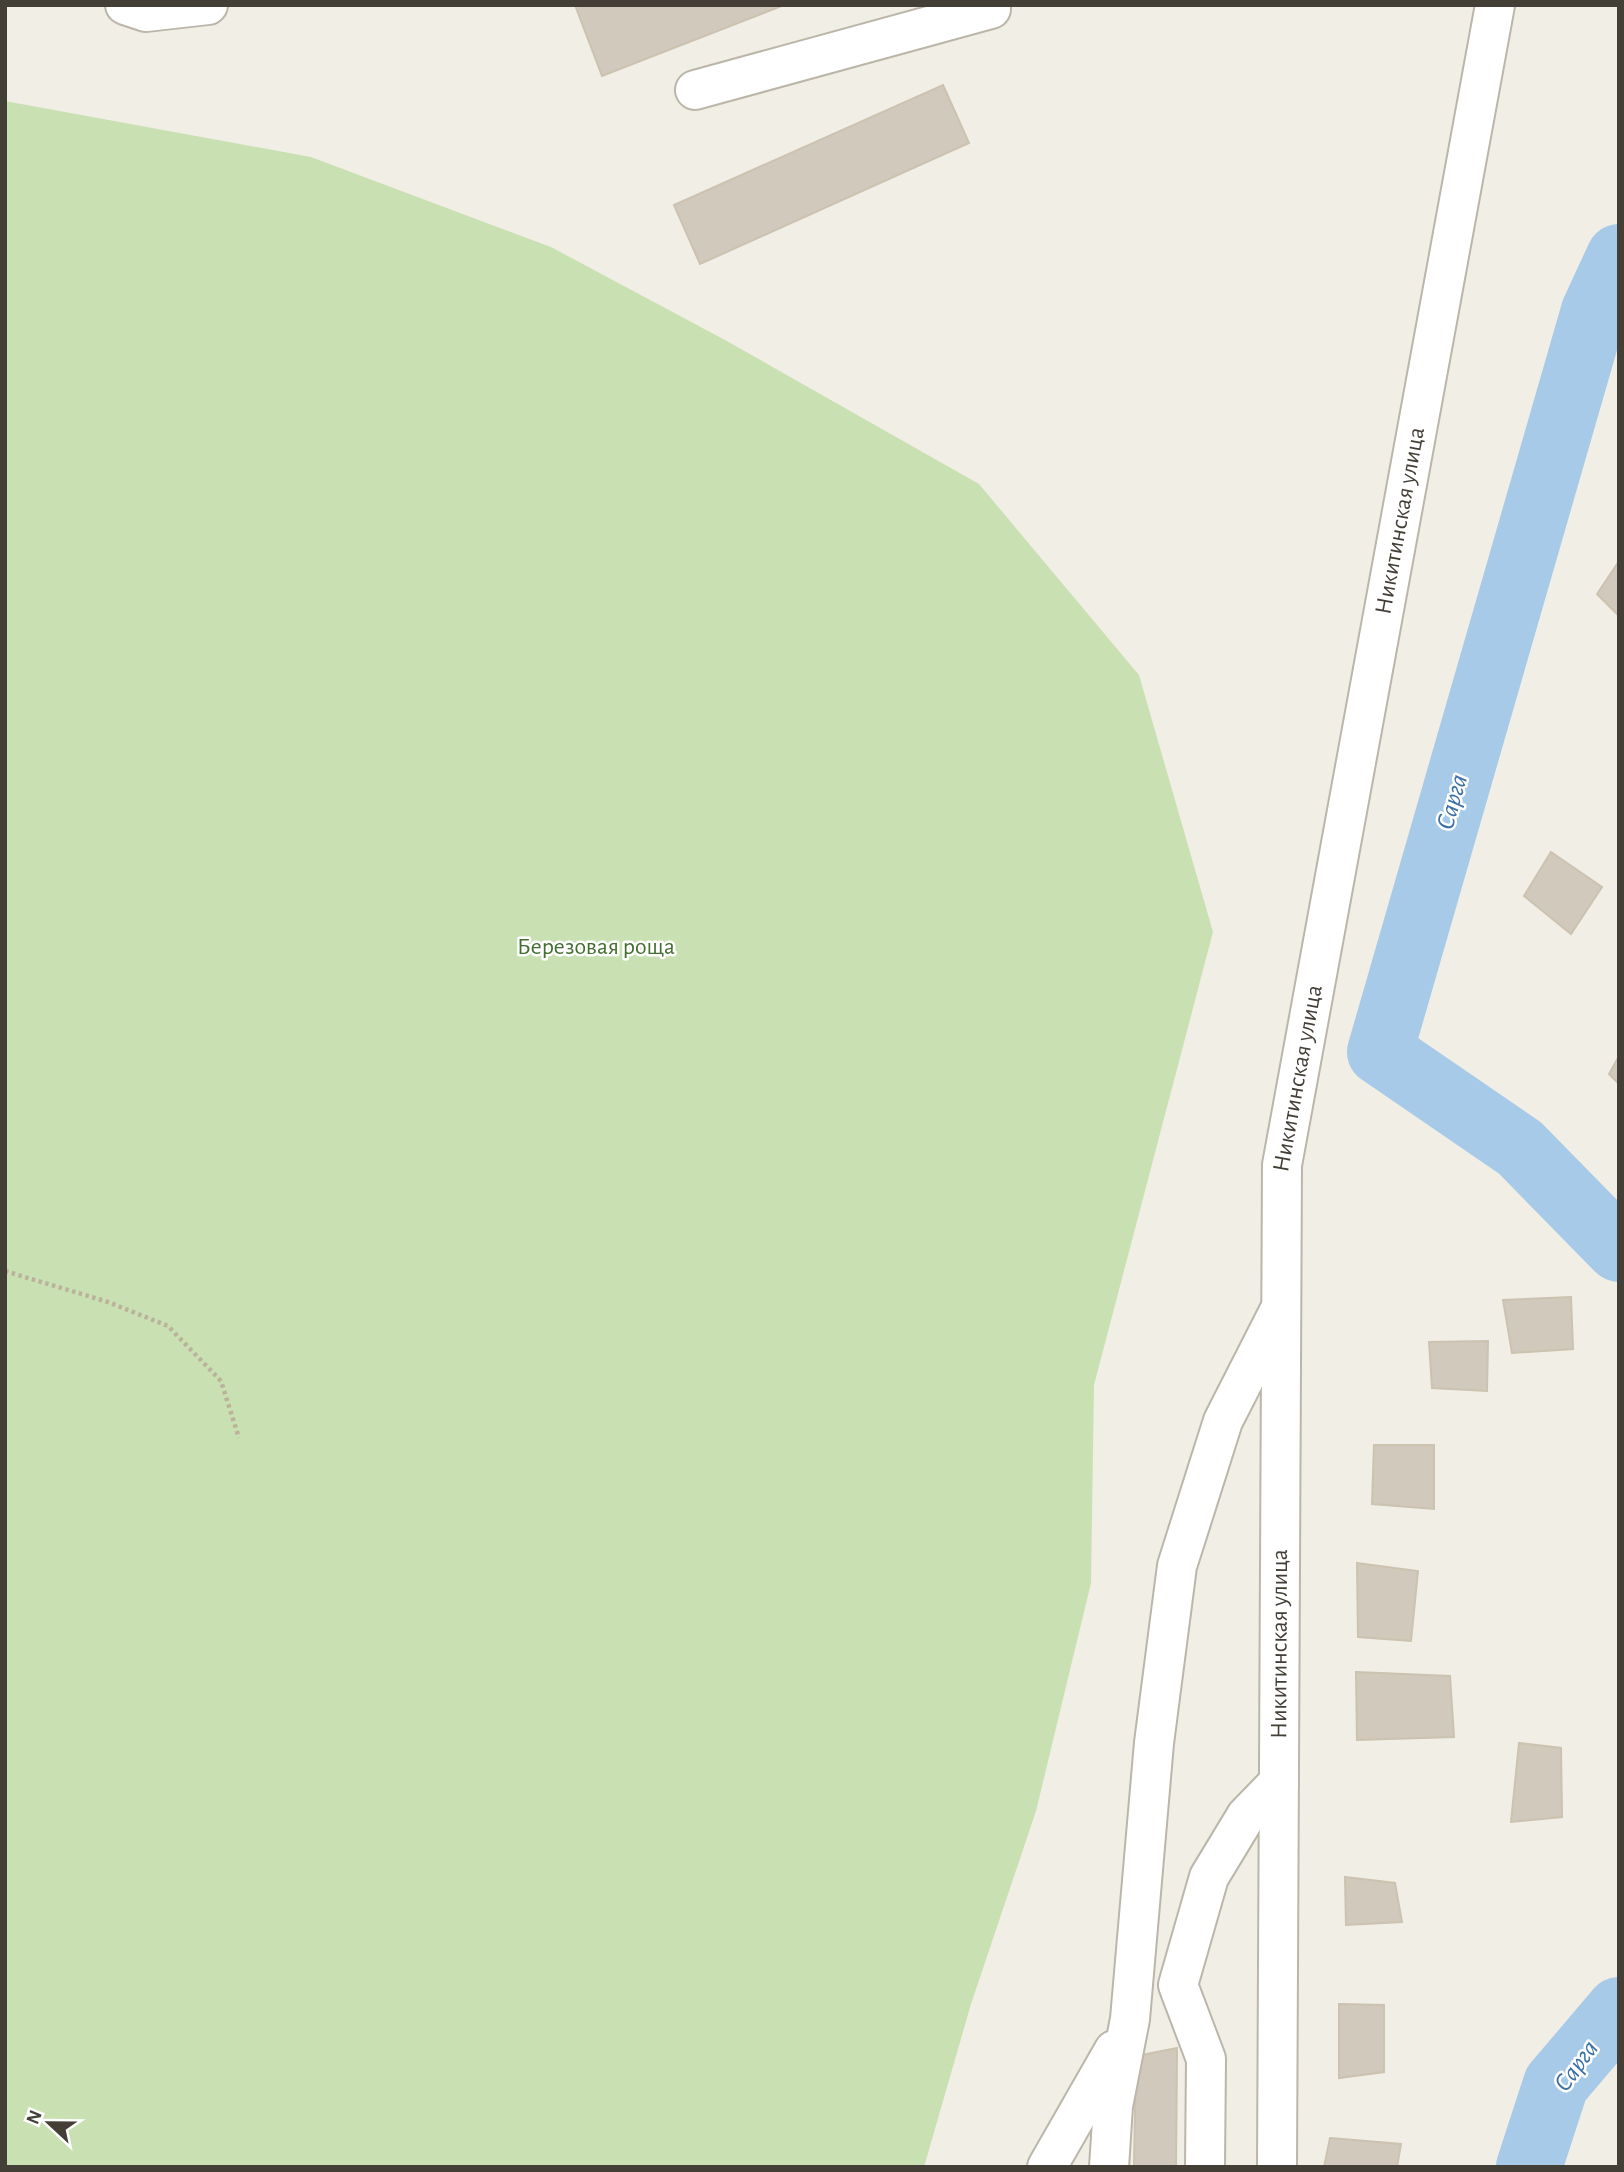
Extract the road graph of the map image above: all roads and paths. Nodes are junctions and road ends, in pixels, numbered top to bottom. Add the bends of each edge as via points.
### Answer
1 (125, 5) edge
2 (208, 5) edge
3 (991, 5) edge
4 (1495, 5) edge
5 (695, 90) dead end
6 (5, 1271) edge
7 (1282, 1304) junction
8 (239, 1438) dead end
9 (1279, 1782) junction
10 (1178, 1986) junction
11 (1130, 2020) junction
12 (1047, 2167) edge
13 (1109, 2167) edge
14 (1205, 2167) edge
15 (1277, 2167) edge

1 - 2 street via 146,12
3 - 5 street via 991,9
4 - 7 street, Никитинская улица via 1282,1165
6 - 8 path via 108,1302 168,1326 221,1381
7 - 9 street, Никитинская улица
7 - 11 street via 1223,1421 1177,1566 1154,1743
9 - 10 street via 1246,1816 1209,1877
9 - 15 street, Никитинская улица
10 - 11 street
10 - 14 street via 1206,2059
11 - 12 street
11 - 13 street via 1113,2106

